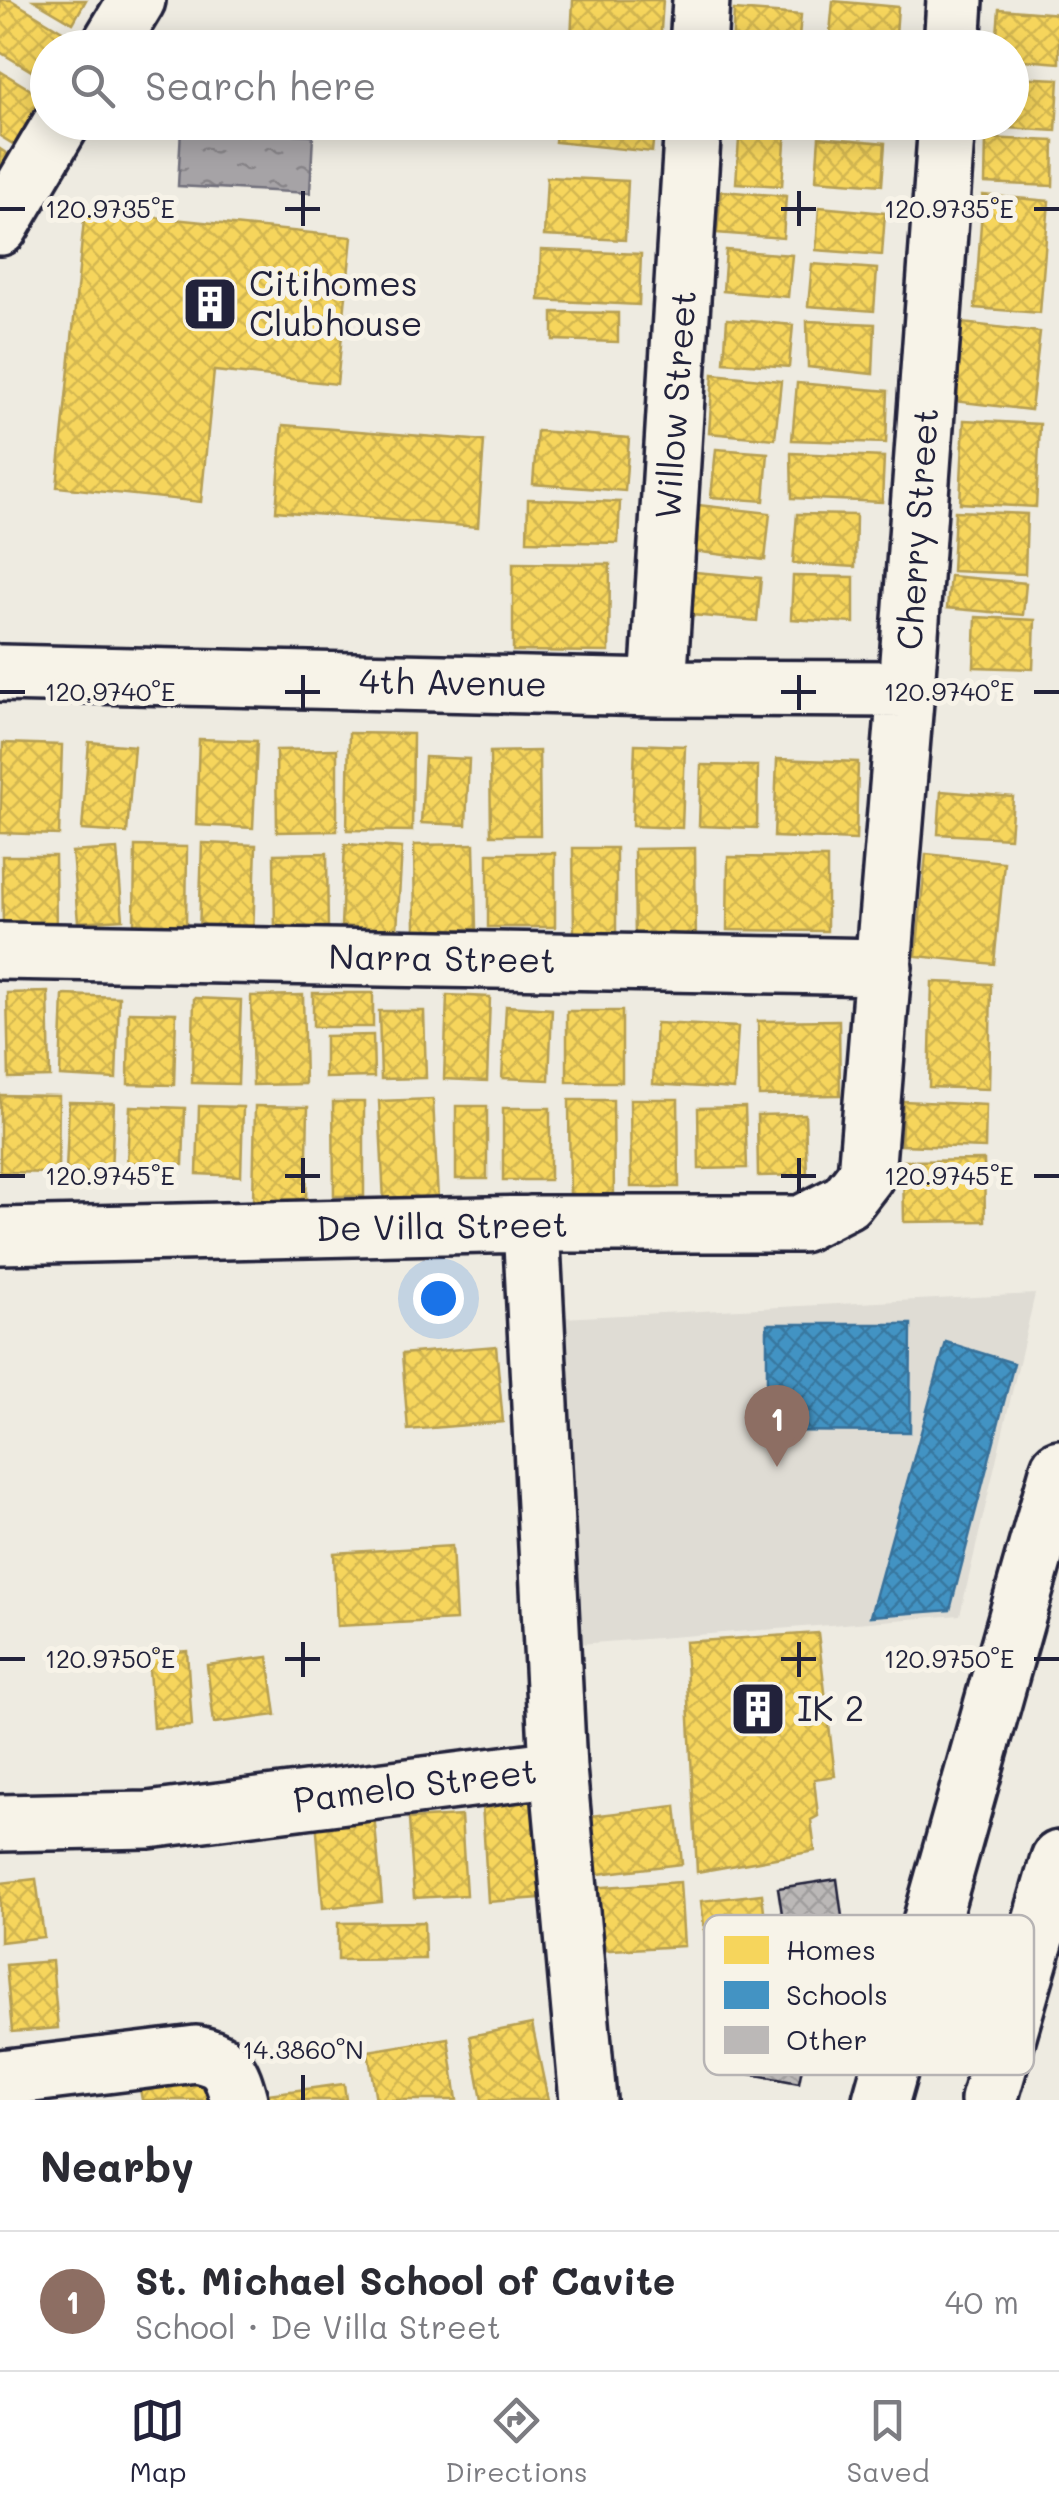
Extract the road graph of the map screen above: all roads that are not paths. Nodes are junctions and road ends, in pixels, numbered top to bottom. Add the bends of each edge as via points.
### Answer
1 (137, 0) edge
2 (701, 0) edge
3 (955, 0) edge
4 (119, 30) edge
5 (699, 30) edge
6 (953, 30) edge
7 (51, 140) edge
8 (692, 140) edge
9 (945, 140) edge
10 (0, 227) edge
11 (0, 673) edge
12 (658, 688) junction
13 (906, 690) junction
14 (0, 951) edge
15 (884, 967) junction
16 (866, 1175) joint
17 (531, 1224) junction
18 (0, 1236) edge
19 (1059, 1468) edge
20 (558, 1768) junction
21 (0, 1823) edge
22 (1059, 1858) edge
23 (934, 1915) edge
24 (1048, 1935) edge
25 (1034, 1975) edge
26 (889, 2075) edge
27 (999, 2075) edge
28 (0, 2078) edge
29 (239, 2100) edge
30 (588, 2100) edge
31 (882, 2100) edge
32 (990, 2100) edge

1 - 4 street
2 - 5 street
3 - 6 street
7 - 10 street
8 - 12 street, Willow Street
9 - 13 street, Cherry Street
11 - 12 street, 4th Avenue
12 - 13 street, 4th Avenue
13 - 15 street, Cherry Street
14 - 15 street, Narra Street
15 - 16 street, Cherry Street
16 - 17 street, De Villa Street via 846,1201 801,1224
17 - 18 street, De Villa Street
17 - 20 street
19 - 23 street
20 - 21 street, Pamelo Street via 148,1820
20 - 30 street, Pamelo Street
22 - 24 street
24 - 25 street
26 - 31 street
27 - 32 street
28 - 29 street via 196,2054 215,2058 232,2073

